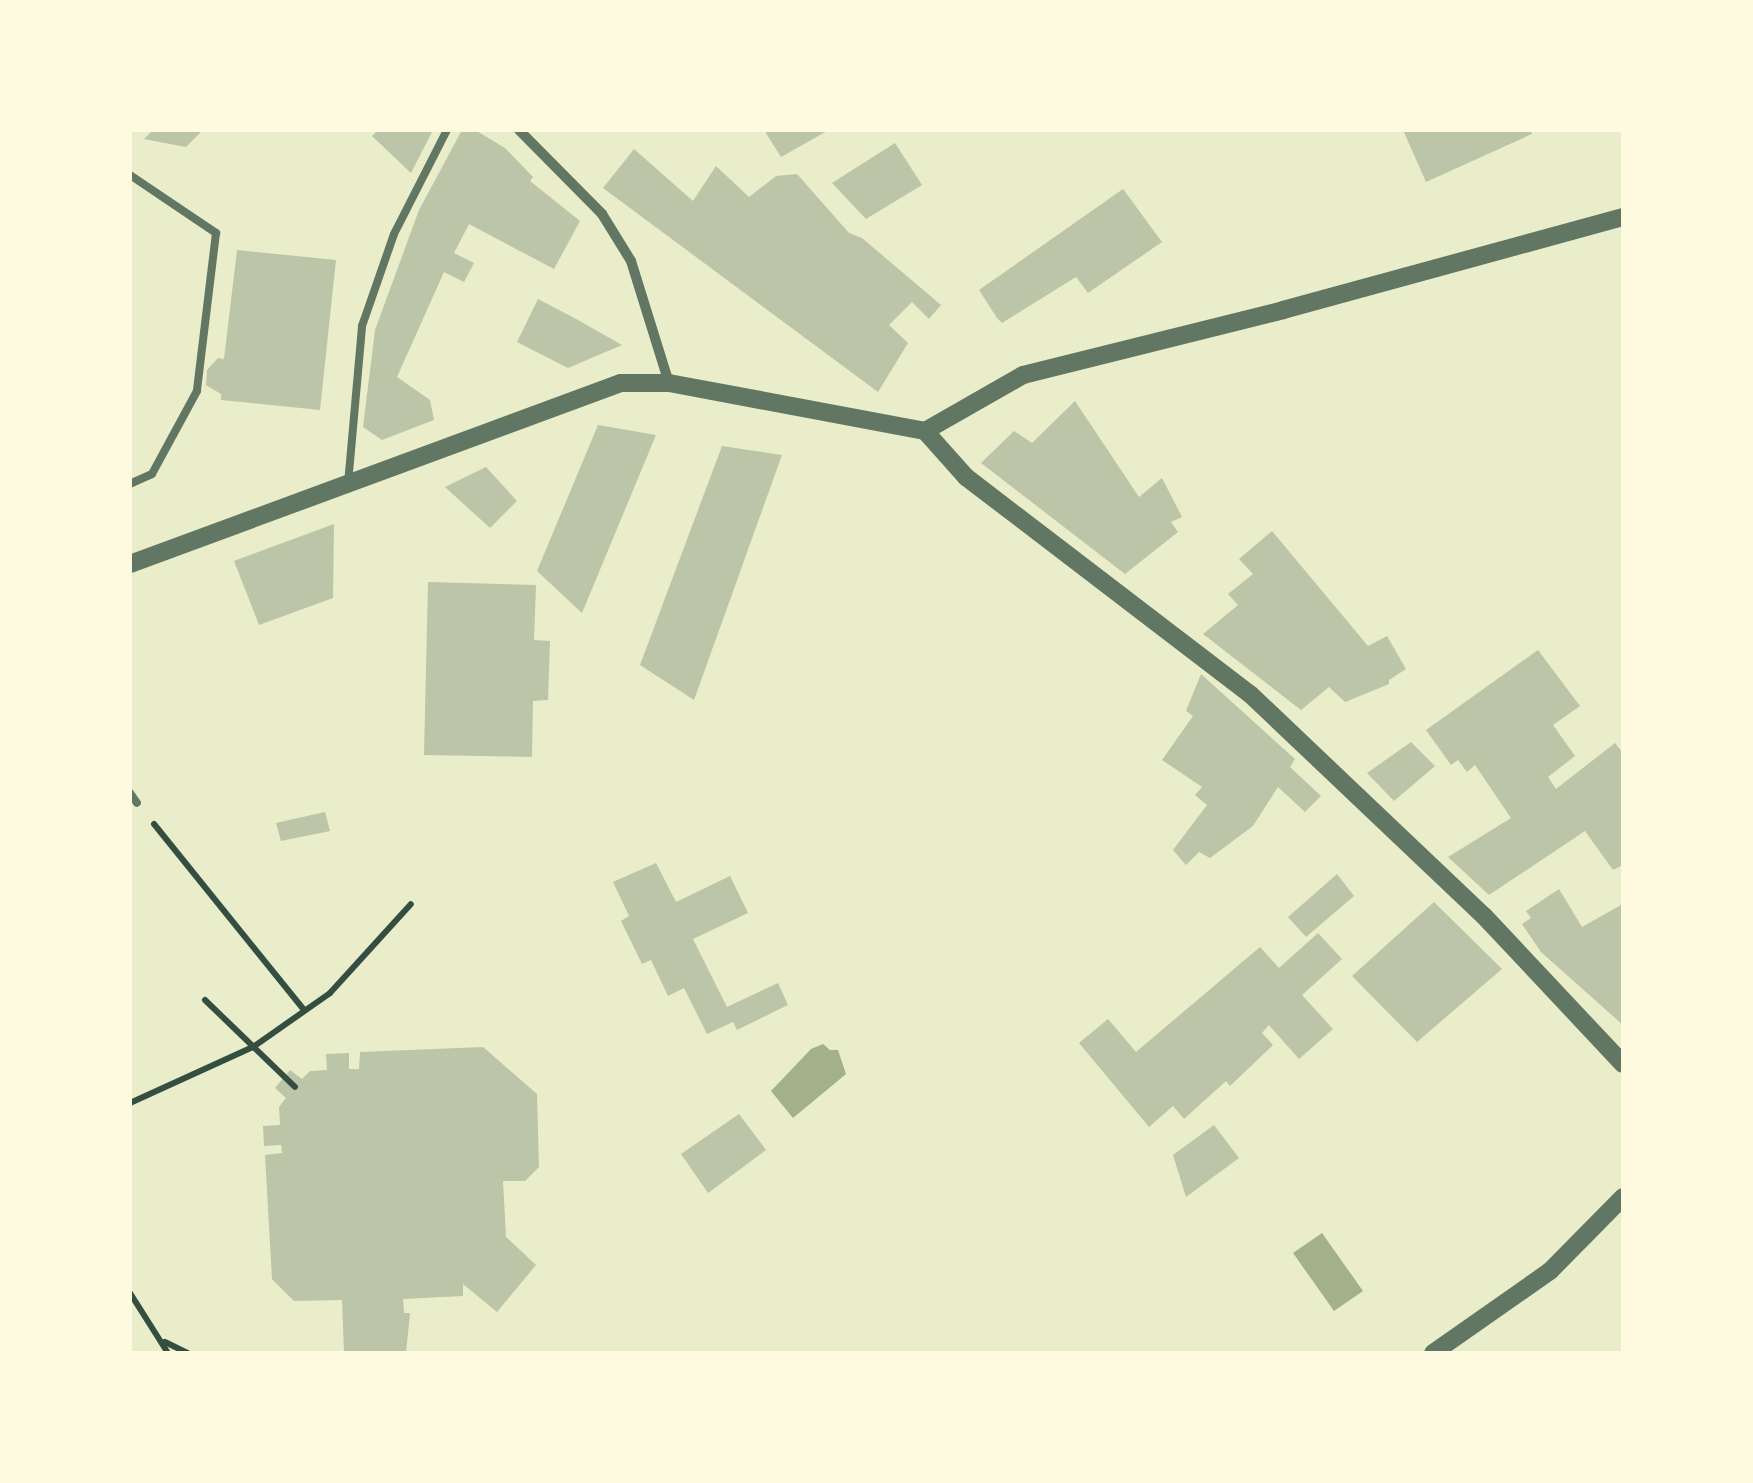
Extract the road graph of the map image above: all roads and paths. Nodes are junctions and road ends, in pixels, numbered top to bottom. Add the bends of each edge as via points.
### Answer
1 (448, 130) edge
2 (520, 130) edge
3 (130, 175) edge
4 (1623, 218) edge
5 (668, 383) junction
6 (925, 430) junction
7 (130, 484) edge
8 (348, 484) junction
9 (130, 564) edge
10 (130, 793) edge
11 (137, 804) joint
12 (412, 904) dead end
13 (204, 1000) dead end
14 (304, 1010) junction
15 (253, 1046) junction
16 (1623, 1064) edge
17 (295, 1087) dead end
18 (130, 1103) edge
19 (1623, 1197) edge
20 (130, 1293) edge
21 (164, 1341) junction
22 (168, 1353) edge
23 (188, 1353) edge
24 (1432, 1353) edge

1 - 8 lane via 394,234 362,326
2 - 5 street via 602,214 631,261
3 - 7 lane via 216,234 197,391 152,474
4 - 6 street via 1022,374
5 - 6 street
5 - 8 street via 621,383
6 - 16 street via 966,477 1251,695 1484,916
8 - 9 street
10 - 11 lane
11 - 14 path
12 - 14 path via 330,993
13 - 15 path
14 - 15 path
15 - 17 path
15 - 18 path
19 - 24 street via 1550,1271
20 - 21 path
21 - 22 path
21 - 23 path

